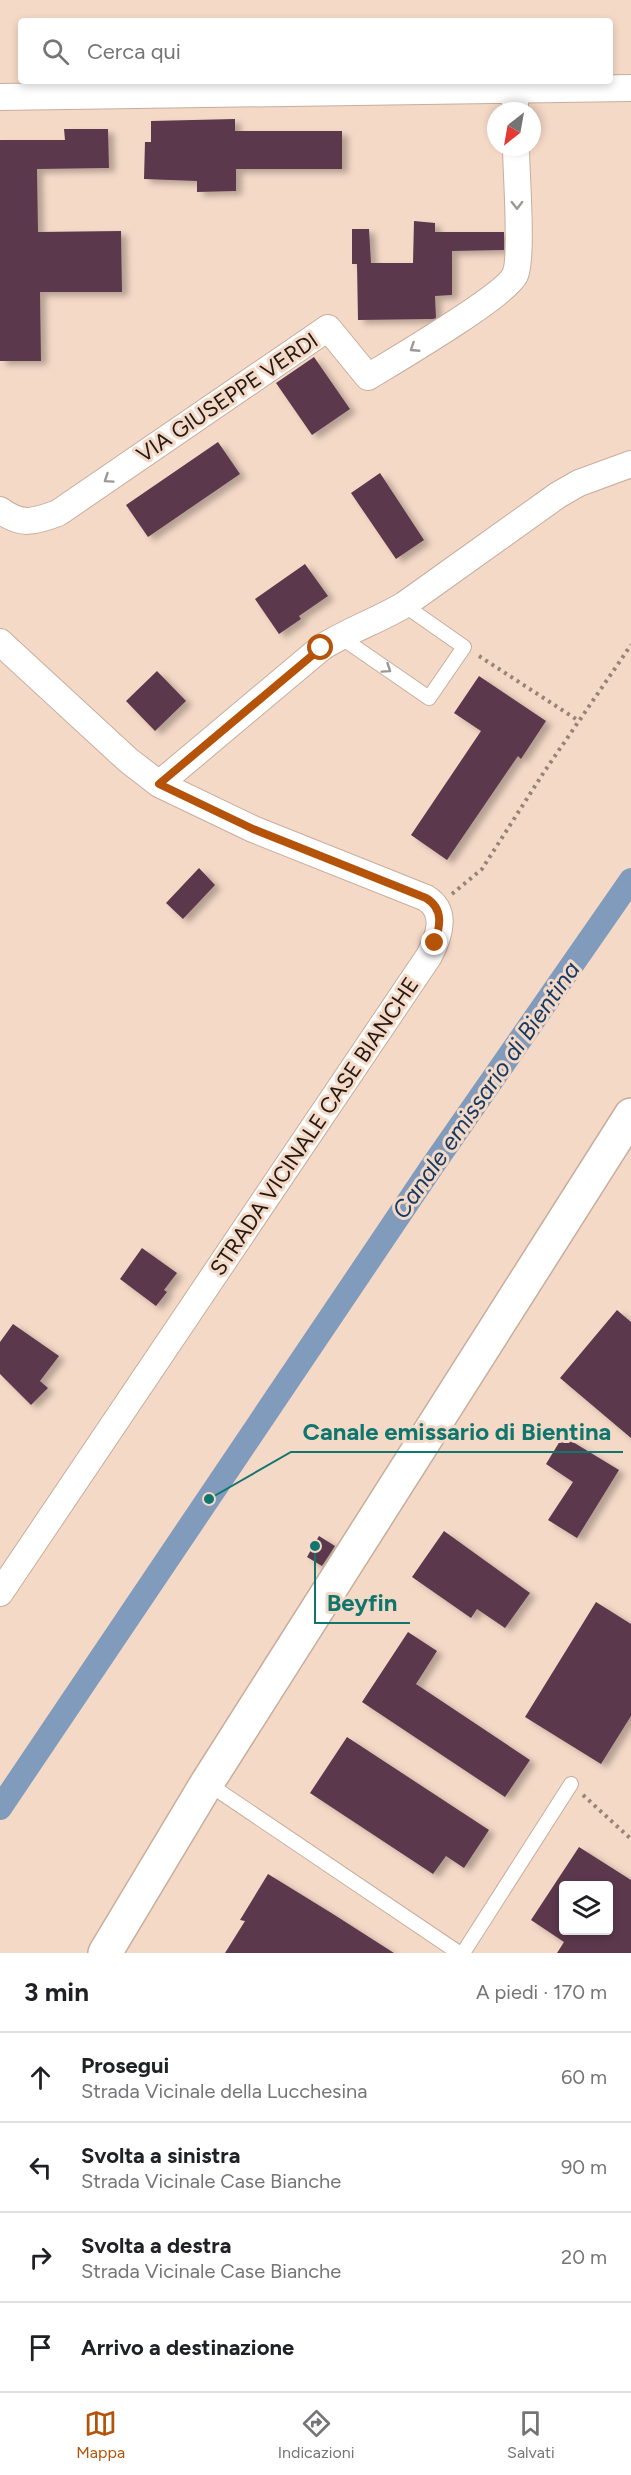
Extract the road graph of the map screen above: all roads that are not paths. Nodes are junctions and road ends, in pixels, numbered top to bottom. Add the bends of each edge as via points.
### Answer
1 (631, 88) edge
2 (0, 97) edge
3 (515, 100) edge
4 (516, 156) edge
5 (631, 464) edge
6 (4, 519) edge
7 (404, 605) junction
8 (339, 636) junction
9 (0, 642) edge
10 (159, 784) junction
11 (631, 1115) edge
12 (0, 1593) edge
13 (207, 1784) junction
14 (571, 1784) road end
15 (105, 1953) edge
16 (459, 1953) edge
17 (464, 1953) edge

1 - 3 street
2 - 3 street
4 -> 6 street, VIA GIUSEPPE VERDI via 518,264 515,275 482,304 368,377 328,328 58,513 22,522
5 - 7 street via 558,495
7 - 8 street
8 -> 7 lane via 429,698 464,647
8 - 10 street via 302,662
9 - 10 street
10 - 12 street, STRADA VICINALE CASE BIANCHE via 253,829 426,898 436,908 440,924 429,956
11 - 13 main road
13 - 15 main road
13 - 16 lane
14 - 17 lane

